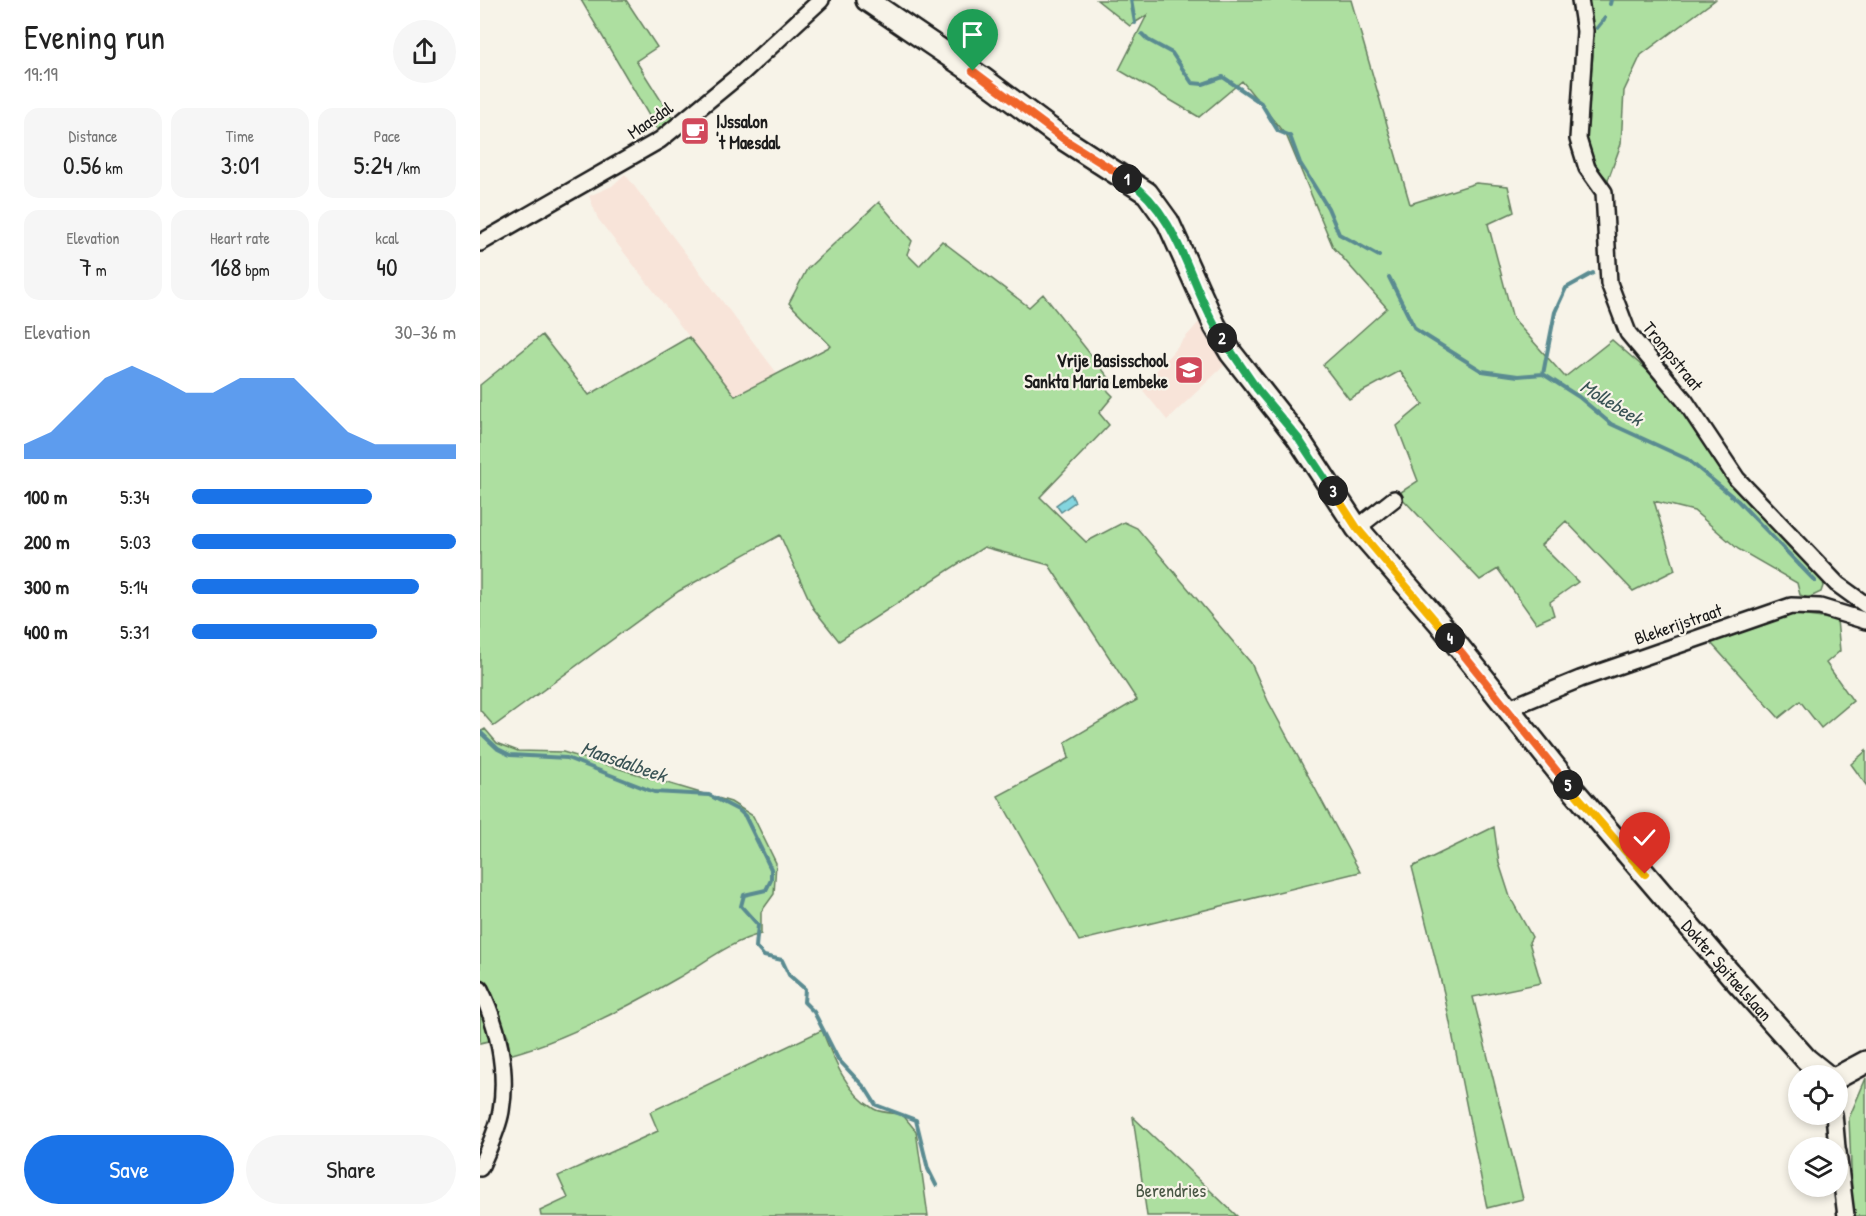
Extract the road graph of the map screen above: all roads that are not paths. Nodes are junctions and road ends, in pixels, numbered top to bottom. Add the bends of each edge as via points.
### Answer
1 (821, 0) edge
2 (867, 0) edge
3 (1580, 0) edge
4 (480, 243) edge
5 (1394, 499) dead end
6 (1357, 528) junction
7 (1837, 584) junction
8 (1866, 605) edge
9 (1820, 607) junction
10 (1866, 621) edge
11 (1507, 709) junction
12 (480, 989) edge
13 (1866, 1062) edge
14 (1816, 1065) edge
15 (1848, 1072) edge
16 (480, 1168) edge
17 (1844, 1197) edge
18 (1846, 1216) edge

1 - 4 street, Maasdal via 743,72 660,140
2 - 6 street, Dokter Spitaelslaan via 1147,193 1168,222 1231,353 1298,438
3 - 7 street, Trompstraat via 1585,31 1578,139 1587,168 1604,192 1609,283 1628,333 1685,401 1737,479
5 - 6 street
6 - 11 street, Dokter Spitaelslaan via 1438,621
7 - 8 street, Trompstraat
7 - 9 street via 1833,598
9 - 10 street, Blekerijstraat
9 - 11 street, Blekerijstraat via 1791,606 1602,670
11 - 14 street, Dokter Spitaelslaan via 1732,976
12 - 16 street via 500,1042 501,1112
13 - 15 street
17 - 18 street

